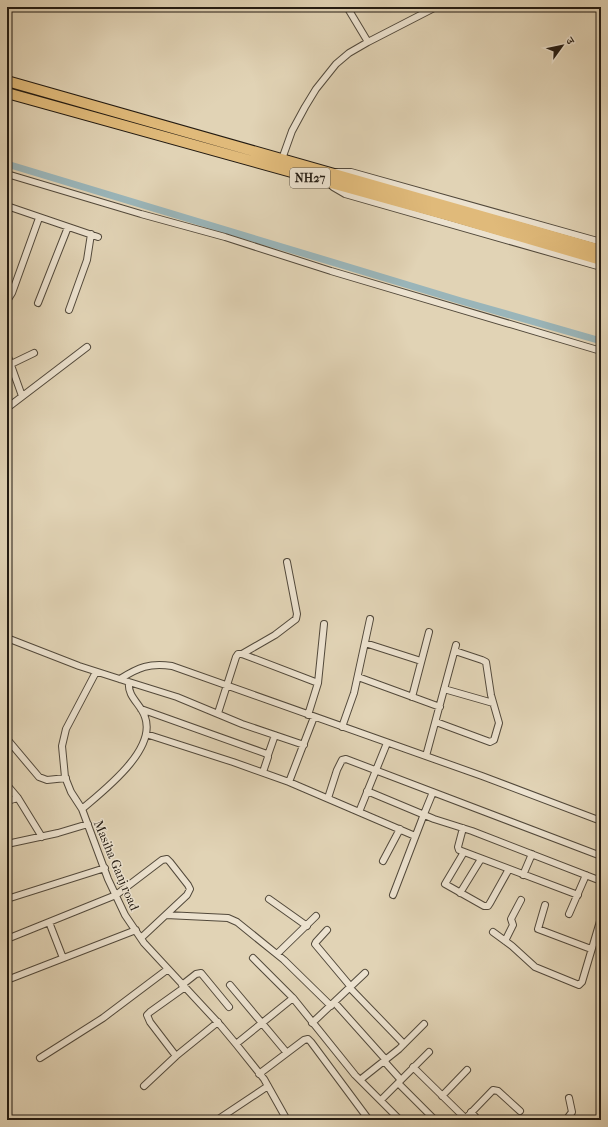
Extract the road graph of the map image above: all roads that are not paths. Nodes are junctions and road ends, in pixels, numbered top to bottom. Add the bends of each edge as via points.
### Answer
1 (356, 7) edge
2 (436, 7) edge
3 (348, 9) edge
4 (368, 42) junction
5 (7, 82) edge
6 (7, 94) edge
7 (282, 159) junction
8 (7, 174) edge
9 (325, 177) junction
10 (7, 206) edge
11 (450, 211) junction
12 (39, 218) junction
13 (68, 227) junction
14 (90, 234) junction
15 (98, 237) dead end
16 (601, 242) edge
17 (601, 250) edge
18 (601, 260) edge
19 (601, 267) edge
20 (7, 300) edge
21 (38, 303) dead end
22 (68, 310) dead end
23 (87, 347) dead end
24 (601, 351) edge
25 (34, 353) dead end
26 (7, 354) edge
27 (9, 365) edge
28 (22, 396) junction
29 (7, 408) edge
30 (287, 562) dead end
31 (370, 619) dead end
32 (324, 624) dead end
33 (429, 632) dead end
34 (7, 638) edge
35 (365, 643) junction
36 (242, 654) junction
37 (421, 661) junction
38 (96, 672) junction
39 (358, 678) junction
40 (120, 679) junction
41 (128, 682) junction
42 (318, 683) junction
43 (227, 685) junction
44 (444, 689) junction
45 (412, 696) junction
46 (493, 703) junction
47 (440, 707) junction
48 (141, 710) junction
49 (218, 713) junction
50 (311, 716) junction
51 (436, 722) junction
52 (342, 727) junction
53 (146, 734) junction
54 (275, 735) junction
55 (7, 739) edge
56 (387, 743) junction
57 (304, 745) junction
58 (268, 755) junction
59 (426, 756) junction
60 (376, 770) junction
61 (263, 772) junction
62 (66, 778) junction
63 (289, 782) junction
64 (7, 785) edge
65 (367, 791) junction
66 (433, 792) junction
67 (18, 798) junction
68 (328, 798) junction
69 (7, 801) edge
70 (82, 810) junction
71 (359, 812) junction
72 (424, 814) junction
73 (601, 821) edge
74 (88, 824) junction
75 (463, 828) junction
76 (400, 829) junction
77 (416, 836) junction
78 (42, 837) junction
79 (7, 844) edge
80 (464, 852) junction
81 (532, 854) junction
82 (601, 856) edge
83 (481, 859) junction
84 (383, 861) dead end
85 (104, 868) junction
86 (509, 869) junction
87 (523, 875) junction
88 (586, 875) junction
89 (601, 881) edge
90 (460, 893) junction
91 (116, 895) junction
92 (578, 895) junction
93 (393, 896) dead end
94 (7, 899) edge
95 (269, 899) dead end
96 (521, 900) dead end
97 (545, 905) dead end
98 (569, 914) dead end
99 (166, 915) junction
100 (316, 916) dead end
101 (601, 918) edge
102 (49, 922) junction
103 (307, 926) junction
104 (136, 930) junction
105 (326, 930) dead end
106 (493, 932) dead end
107 (141, 938) junction
108 (7, 939) edge
109 (505, 941) junction
110 (591, 949) junction
111 (276, 954) junction
112 (63, 958) junction
113 (253, 958) dead end
114 (168, 969) junction
115 (365, 973) dead end
116 (7, 980) edge
117 (230, 985) dead end
118 (184, 986) junction
119 (351, 988) junction
120 (293, 998) junction
121 (333, 1004) junction
122 (229, 1007) dead end
123 (218, 1022) junction
124 (262, 1023) junction
125 (312, 1023) junction
126 (424, 1024) dead end
127 (236, 1044) junction
128 (404, 1044) junction
129 (429, 1052) dead end
130 (287, 1053) junction
131 (176, 1056) junction
132 (40, 1058) dead end
133 (385, 1061) junction
134 (413, 1067) junction
135 (467, 1070) dead end
136 (260, 1074) junction
137 (360, 1080) junction
138 (399, 1081) junction
139 (144, 1086) dead end
140 (268, 1086) junction
141 (442, 1096) junction
142 (569, 1098) dead end
143 (381, 1100) junction
144 (520, 1111) dead end
145 (471, 1112) junction
146 (464, 1119) edge
147 (217, 1120) edge
148 (287, 1120) edge
149 (369, 1120) edge
150 (400, 1120) edge
151 (435, 1120) edge
152 (478, 1120) edge
153 (566, 1120) edge

1 - 3 street
2 - 4 street
3 - 4 street
4 - 7 street via 342,59 316,89 292,131
5 - 7 highway, NH27
6 - 9 highway, NH27
7 - 9 highway, NH27
8 - 24 street
9 - 11 highway, NH27
9 - 16 street via 351,172
9 - 19 street via 345,194
10 - 12 street
11 - 17 highway, NH27
11 - 18 highway, NH27
12 - 13 street
12 - 20 street via 12,293
13 - 14 street
13 - 21 street
14 - 15 street
14 - 22 street via 87,260
23 - 28 street
25 - 27 street
26 - 27 street
27 - 28 street
28 - 29 street
30 - 36 street via 296,618 275,635
31 - 35 street
32 - 42 street
33 - 37 street
34 - 38 street
35 - 37 street
35 - 39 street
36 - 42 street
36 - 43 street via 236,657
37 - 45 street
38 - 40 street
38 - 62 street, Masiha Ganj road via 63,738
39 - 45 street
39 - 52 street
40 - 41 street
40 - 43 street via 138,668 159,664
41 - 48 street via 128,689
41 - 49 street
42 - 50 street
43 - 49 street
43 - 50 street
44 - 46 street
44 - 46 street via 455,648 486,662
44 - 47 street
45 - 47 street
46 - 51 street via 499,725 492,742
47 - 51 street
48 - 53 street via 146,721
48 - 58 street
49 - 54 street
50 - 52 street
50 - 57 street
51 - 59 street
52 - 56 street
53 - 61 street
53 - 70 street via 127,767
54 - 57 street
54 - 58 street
55 - 62 street via 39,777 46,780
56 - 59 street
56 - 60 street
57 - 63 street
58 - 61 street
59 - 73 street
60 - 65 street
60 - 66 street
60 - 68 street via 343,759
61 - 63 street
62 - 70 street, Masiha Ganj road
63 - 68 street
64 - 67 street
65 - 71 street
65 - 72 street
66 - 72 street
66 - 82 street
67 - 69 street
67 - 78 street
68 - 71 street
70 - 74 street, Masiha Ganj road
71 - 76 street
72 - 75 street
72 - 77 street
74 - 78 street
74 - 85 street, Masiha Ganj road
75 - 80 street via 458,850
75 - 81 street
76 - 77 street
76 - 84 street
77 - 93 street
78 - 79 street
80 - 83 street
80 - 90 street via 445,884
81 - 87 street
81 - 88 street
83 - 86 street
83 - 90 street
85 - 91 street, Masiha Ganj road
85 - 94 street
86 - 87 street
86 - 90 street via 487,907
87 - 92 street
88 - 89 street
88 - 92 street
91 - 99 street via 162,860 168,860 190,888 187,895
91 - 102 street
91 - 104 street, Masiha Ganj road via 125,915
92 - 98 street
95 - 103 street
96 - 109 street via 511,919 513,925
97 - 110 street via 538,929
99 - 107 street
99 - 111 street via 233,920
100 - 103 street
101 - 110 street
102 - 108 street
102 - 112 street
103 - 111 street
104 - 107 street, Masiha Ganj road
104 - 112 street
105 - 119 street via 315,944
106 - 109 street
107 - 114 street, Masiha Ganj road
109 - 110 street via 535,967 578,985 582,982
111 - 121 street
112 - 116 street
113 - 120 street
114 - 118 street, Masiha Ganj road
114 - 132 street via 103,1018
115 - 119 street
117 - 124 street
118 - 122 street via 196,974 201,973
118 - 123 street, Masiha Ganj road
118 - 131 street via 147,1015
119 - 121 street
119 - 128 street
120 - 124 street
120 - 125 street
121 - 125 street
121 - 133 street
123 - 127 street, Masiha Ganj road
123 - 131 street
124 - 127 street
124 - 130 street
125 - 137 street
126 - 128 street
127 - 136 street, Masiha Ganj road
128 - 133 street
129 - 134 street
130 - 136 street
130 - 149 street via 304,1040 310,1040
131 - 139 street
133 - 137 street
133 - 138 street
134 - 138 street
134 - 141 street
135 - 141 street
136 - 140 street, Masiha Ganj road
137 - 143 street
138 - 143 street
138 - 151 street
140 - 147 street
140 - 148 street, Masiha Ganj road
141 - 146 street
142 - 153 street via 572,1112
143 - 150 street
144 - 145 street via 496,1090 490,1092
145 - 146 street
145 - 152 street

